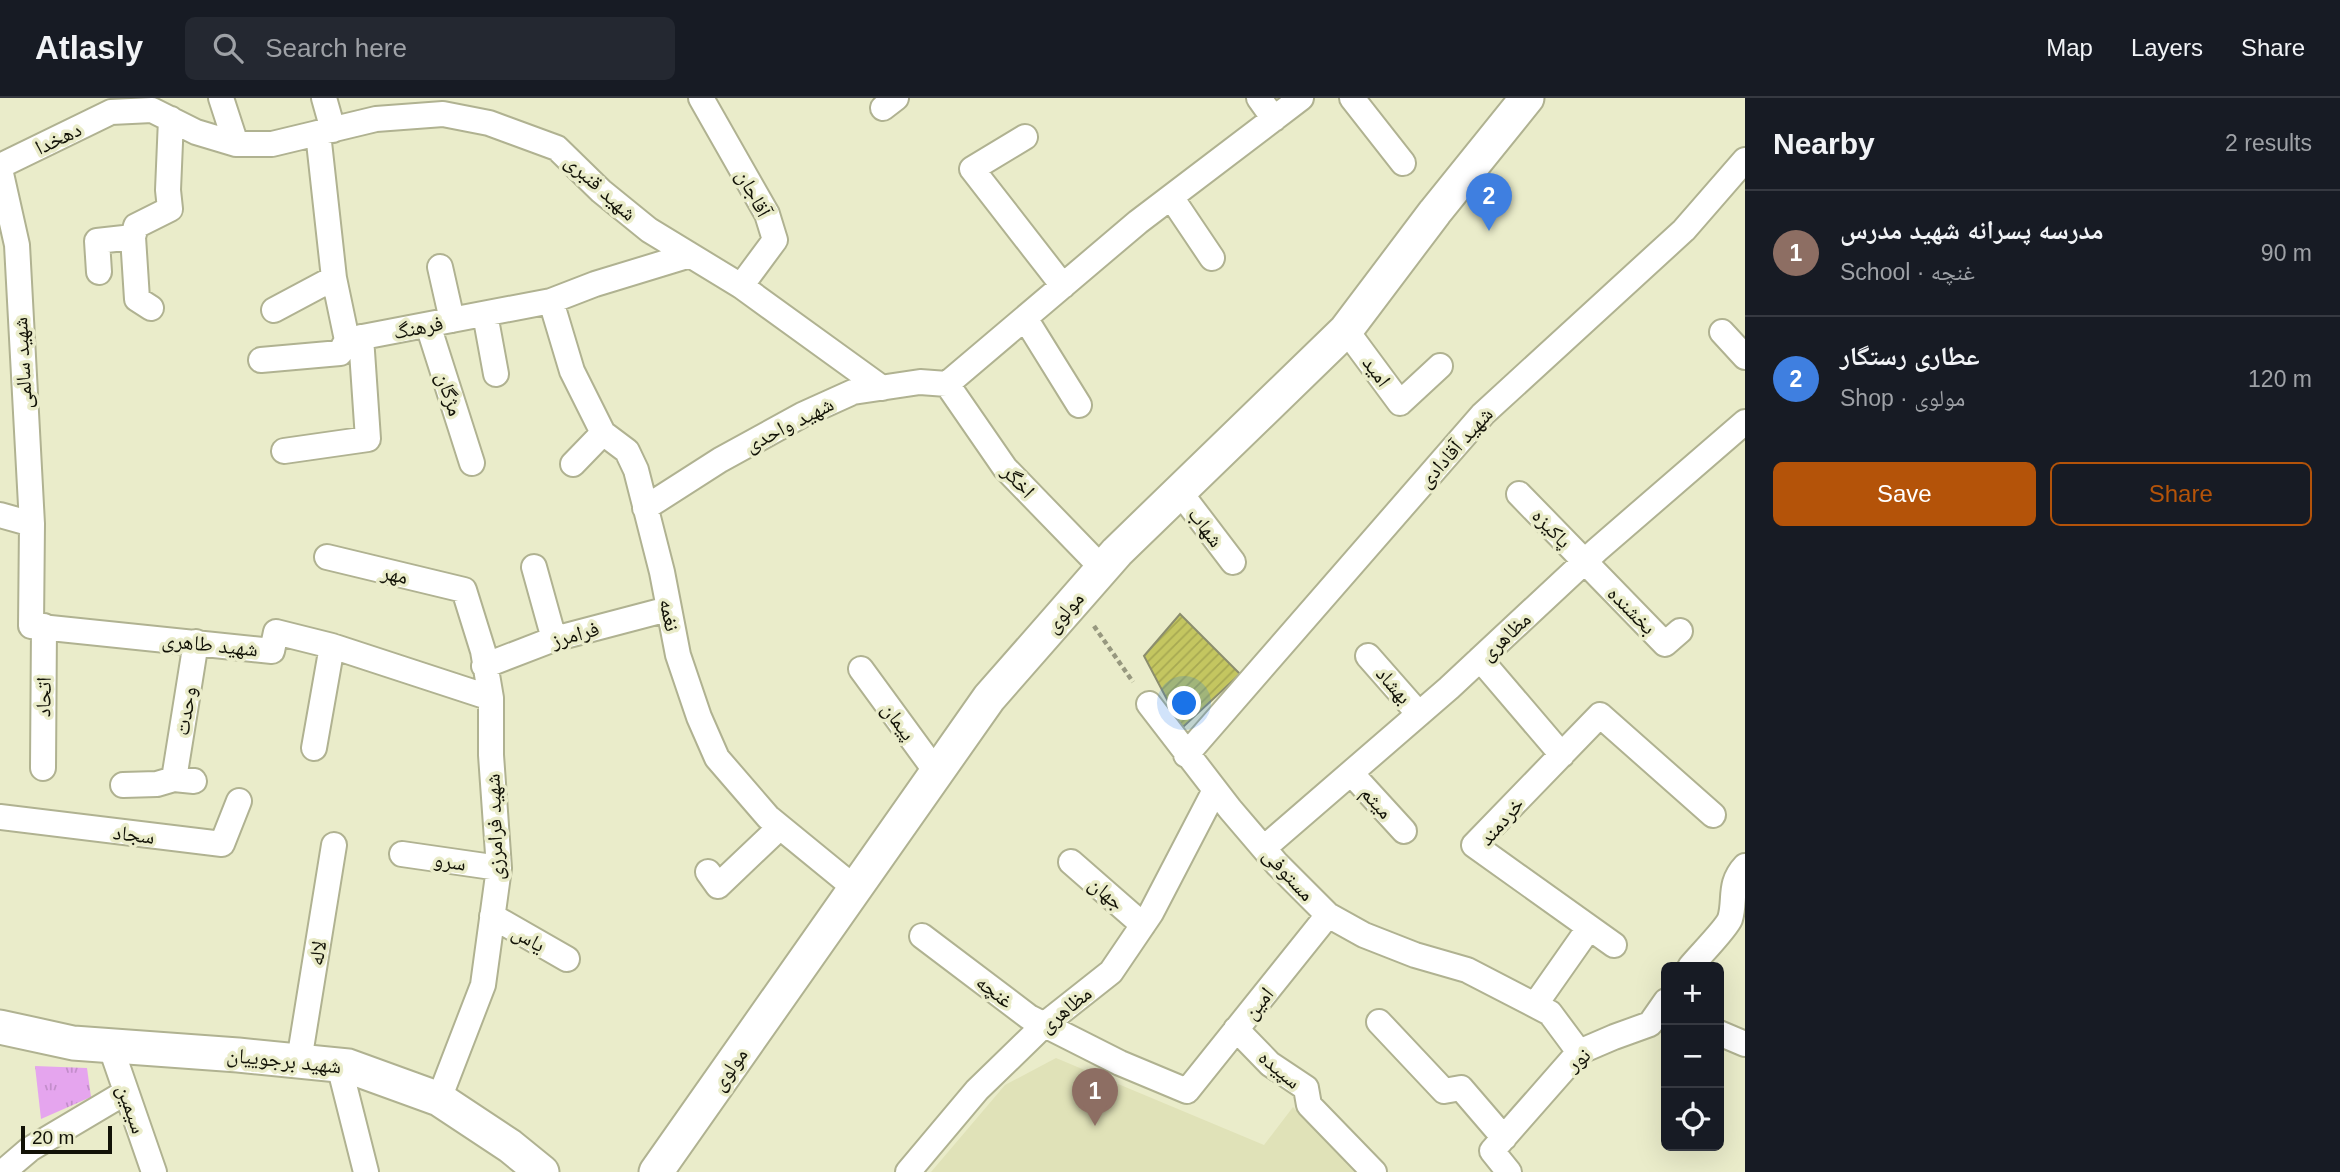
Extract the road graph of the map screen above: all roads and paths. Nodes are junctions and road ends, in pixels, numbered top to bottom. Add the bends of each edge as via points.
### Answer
1 (221, 98) edge
2 (324, 98) edge
3 (701, 98) edge
4 (1259, 98) edge
5 (1301, 98) edge
6 (1352, 98) edge
7 (1527, 98) edge
8 (171, 119) junction
9 (1273, 119) junction
10 (326, 131) junction
11 (1025, 137) dead end
12 (236, 144) junction
13 (1745, 160) edge
14 (1403, 163) dead end
15 (0, 168) edge
16 (1171, 197) junction
17 (133, 237) junction
18 (690, 255) junction
19 (1212, 258) dead end
20 (440, 267) dead end
21 (99, 272) dead end
22 (334, 278) junction
23 (741, 286) junction
24 (1063, 286) junction
25 (551, 301) junction
26 (151, 308) dead end
27 (274, 310) dead end
28 (485, 314) junction
29 (1025, 318) junction
30 (440, 323) junction
31 (1346, 330) junction
32 (1722, 332) dead end
33 (354, 339) junction
34 (1745, 357) edge
35 (261, 360) dead end
36 (1440, 366) dead end
37 (496, 374) dead end
38 (947, 384) junction
39 (882, 388) junction
40 (1079, 405) dead end
41 (1745, 422) edge
42 (603, 433) junction
43 (284, 452) dead end
44 (472, 463) dead end
45 (573, 464) dead end
46 (1179, 491) junction
47 (1519, 494) dead end
48 (645, 508) junction
49 (0, 515) edge
50 (32, 524) junction
51 (327, 557) dead end
52 (1233, 562) dead end
53 (1584, 562) junction
54 (534, 567) dead end
55 (1102, 568) junction
56 (464, 590) joint
57 (1076, 599) junction
58 (668, 609) junction
59 (38, 626) junction
60 (1680, 631) dead end
61 (554, 639) junction
62 (196, 642) junction
63 (332, 646) junction
64 (1368, 656) dead end
65 (1480, 659) junction
66 (484, 666) junction
67 (861, 669) dead end
68 (491, 698) junction
69 (1149, 704) joint
70 (1419, 714) junction
71 (314, 748) dead end
72 (1186, 755) junction
73 (1562, 755) junction
74 (43, 768) dead end
75 (937, 773) junction
76 (1351, 773) junction
77 (123, 785) dead end
78 (1215, 790) junction
79 (239, 801) dead end
80 (1713, 815) dead end
81 (0, 817) edge
82 (780, 827) junction
83 (1404, 831) dead end
84 (334, 845) dead end
85 (1264, 848) junction
86 (402, 854) dead end
87 (1071, 862) dead end
88 (1745, 866) edge
89 (499, 869) junction
90 (708, 872) dead end
91 (856, 889) junction
92 (1328, 915) junction
93 (492, 916) junction
94 (1143, 925) junction
95 (1589, 928) junction
96 (922, 936) dead end
97 (1614, 945) dead end
98 (567, 959) dead end
99 (1694, 962) edge
100 (1535, 1005) junction
101 (1661, 1009) edge
102 (1379, 1021) dead end
103 (1044, 1025) junction
104 (0, 1027) edge
105 (1237, 1030) junction
106 (1724, 1035) edge
107 (1745, 1044) edge
108 (110, 1045) junction
109 (1579, 1052) junction
110 (299, 1061) junction
111 (339, 1065) junction
112 (1187, 1091) joint
113 (126, 1092) junction
114 (439, 1099) junction
115 (1498, 1144) junction
116 (6, 1171) edge
117 (153, 1172) edge
118 (366, 1172) edge
119 (542, 1172) edge
120 (656, 1172) edge
121 (908, 1172) edge
122 (1374, 1172) edge
123 (1509, 1172) edge

1 - 12 street
2 - 10 street
3 - 23 street, آقاجان via 767,214 775,240
4 - 9 street
5 - 9 street
6 - 14 street
7 - 31 main road, مولوی
8 - 12 street, دهخدا
8 - 15 street, دهخدا via 152,110 111,112
8 - 17 street via 170,209 136,226
9 - 16 street
10 - 12 street, شهید قنبری via 272,144
10 - 18 street, شهید قنبری via 376,119 443,114 489,123 557,148 649,230
10 - 22 street
11 - 24 street via 972,169
13 - 72 street, شهید آقادادی via 1684,229 1483,414
15 - 50 street, شهید سالمی via 17,245
16 - 19 street
16 - 24 street
17 - 21 street via 97,241
17 - 26 street via 137,299
18 - 23 street, شهید قنبری
18 - 25 street, فرهنگ
20 - 30 street, مژگان
22 - 27 street
22 - 33 street
23 - 39 street, شهید قنبری
24 - 29 street
25 - 28 street, فرهنگ
25 - 42 street, نغمه via 572,372
28 - 30 street, فرهنگ
28 - 37 street
29 - 38 street
29 - 40 street
30 - 33 street, فرهنگ
30 - 44 street, مژگان
31 - 36 street, امید via 1400,403
31 - 46 main road, مولوی
32 - 34 street
33 - 35 street, فرهنگ via 340,353
33 - 43 street via 368,439
38 - 39 street, شهید واحدی via 920,382
38 - 55 street, اخگر via 1005,468
39 - 48 street, شهید واحدی via 853,392 802,415
41 - 53 street, مظاهری
42 - 45 street
42 - 48 street, نغمه via 627,451
46 - 52 street, شهاب
46 - 55 main road, مولوی
47 - 53 street, پاکیزه
48 - 58 street, نغمه
49 - 50 street
50 - 59 street, شهید سالمی
51 - 56 street, مهر
53 - 60 street, بخشنده via 1665,644
53 - 65 street, مظاهری
54 - 61 street
55 - 57 main road, مولوی
56 - 66 street, شهید فرامرزی
57 - 69 path
57 - 75 main road, مولوی via 989,698
58 - 61 street, فرامرز
58 - 82 street, نغمه via 678,655 717,758
59 - 62 street, شهید طاهری
59 - 74 street, اتحاد
61 - 66 street, فرامرز
62 - 63 street, شهید طاهری via 272,651 276,632
62 - 77 street, وحدت via 184,780
63 - 68 street, شهید طاهری
63 - 71 street
64 - 70 street, بهشاد
65 - 70 street, مظاهری
65 - 73 street
66 - 68 street, شهید فرامرزی
67 - 75 street, پیمان
68 - 89 street, شهید فرامرزی
69 - 72 street, مستوفی
70 - 76 street, مظاهری
72 - 78 street, مستوفی
73 - 80 street, خردمند via 1600,715
73 - 95 street, خردمند via 1474,845
75 - 91 main road, مولوی
76 - 83 street, میثم
76 - 85 street, مظاهری
78 - 85 street, مستوفی
78 - 94 street, مظاهری
79 - 81 street, سجاد via 222,844
82 - 90 street via 718,886
82 - 91 street, نغمه
84 - 110 street, لاله
85 - 92 street, مستوفی
86 - 89 street, سرو
87 - 94 street, جهان
88 - 99 street via 1738,874 1730,920
89 - 93 street, شهید فرامرزی
91 - 120 main road, مولوی
92 - 100 street, مستوفی via 1364,935 1467,970
92 - 105 street, امین
93 - 98 street, یاس
93 - 114 street, شهید فرامرزی via 483,985
94 - 103 street, مظاهری via 1111,972
95 - 97 street, خردمند
95 - 100 street
96 - 103 street, غنچه
100 - 109 street, مستوفی via 1550,1013
101 - 109 street, نور via 1650,1024
102 - 115 street via 1444,1091 1461,1088
103 - 112 street, غنچه
103 - 121 street, مظاهری via 977,1090
104 - 108 main road, شهید برجوییان via 73,1043
105 - 112 street, امین
105 - 122 street, سپیده via 1270,1064 1306,1088 1309,1105
106 - 107 street
108 - 110 main road, شهید برجوییان
108 - 113 street, سیمین
109 - 115 street, نور
110 - 111 main road, شهید برجوییان
111 - 114 main road, شهید برجوییان
111 - 118 street
113 - 116 street via 30,1149
113 - 117 street, سیمین
114 - 119 main road, شهید برجوییان
115 - 123 street

